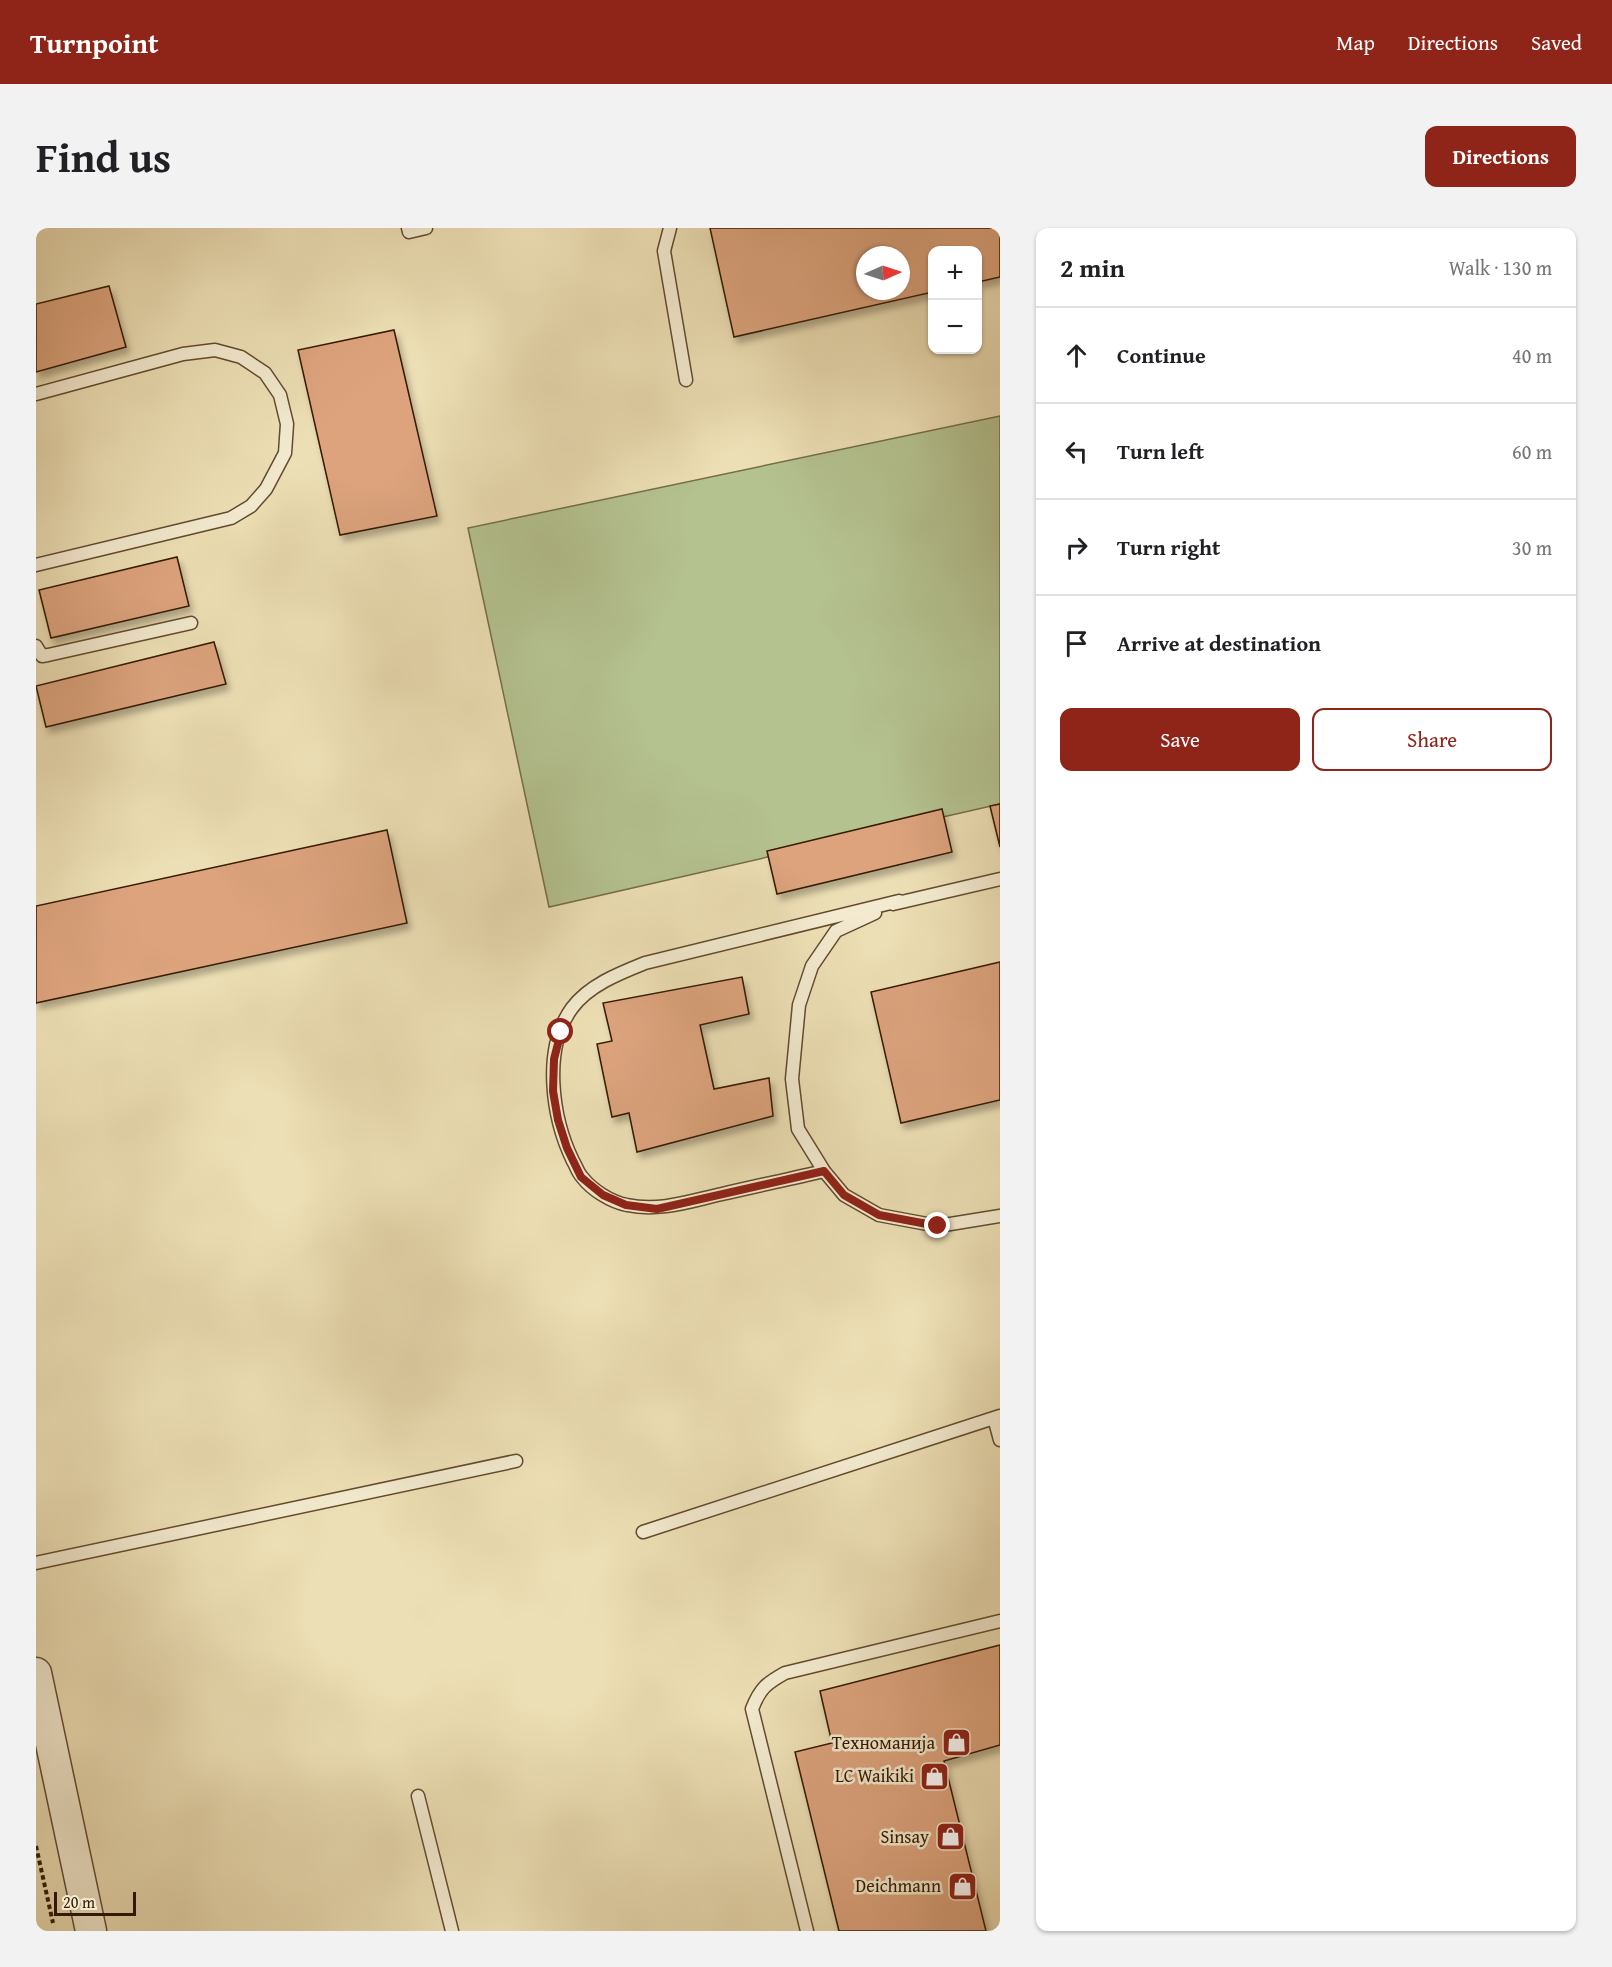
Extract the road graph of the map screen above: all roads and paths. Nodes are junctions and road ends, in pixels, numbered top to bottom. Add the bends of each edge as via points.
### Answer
1 (408, 228) edge
2 (426, 228) edge
3 (670, 228) edge
4 (686, 380) dead end
5 (36, 394) edge
6 (36, 565) edge
7 (191, 622) dead end
8 (36, 646) edge
9 (1000, 879) edge
10 (899, 902) junction
11 (824, 1171) junction
12 (1000, 1216) edge
13 (997, 1417) edge
14 (1000, 1440) edge
15 (516, 1461) dead end
16 (643, 1532) dead end
17 (36, 1563) edge
18 (1000, 1621) edge
19 (36, 1673) edge
20 (418, 1796) dead end
21 (36, 1846) edge
22 (53, 1923) dead end
23 (91, 1931) edge
24 (453, 1931) edge
25 (807, 1931) edge

1 - 2 lane via 409,232
3 - 4 lane via 664,251
5 - 6 lane via 183,354 215,350 241,357 265,373 280,395 287,424 285,453 271,481 251,506 231,518
7 - 8 lane via 48,656 42,656
9 - 10 lane
10 - 11 lane via 836,932 812,966 799,1005 792,1079 798,1129
10 - 11 lane via 629,969 591,989 572,1008 561,1032 553,1091 558,1120 581,1177 603,1195 626,1205 657,1209
11 - 12 lane via 844,1195 879,1215 938,1226
13 - 14 lane
13 - 16 lane
15 - 17 lane
18 - 25 lane via 785,1673 766,1684 756,1698 752,1709
19 - 23 street
20 - 24 lane
21 - 22 path

